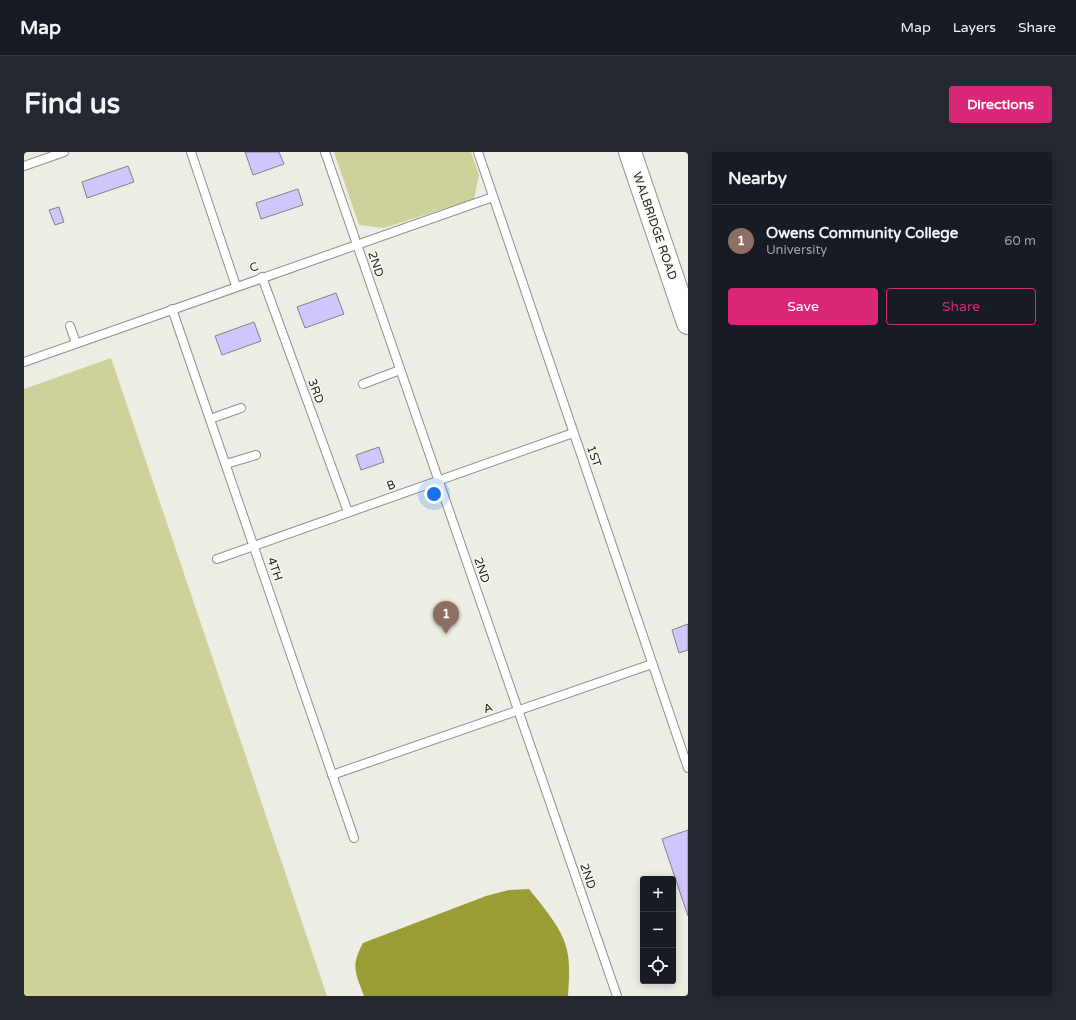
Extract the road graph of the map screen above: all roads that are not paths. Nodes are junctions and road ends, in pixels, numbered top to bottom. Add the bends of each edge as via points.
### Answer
1 (64, 152) edge
2 (191, 152) edge
3 (325, 152) edge
4 (478, 152) edge
5 (630, 152) edge
6 (42, 156) edge
7 (24, 166) edge
8 (493, 197) junction
9 (356, 244) junction
10 (262, 277) junction
11 (236, 286) junction
12 (172, 309) junction
13 (688, 323) edge
14 (70, 326) dead end
15 (76, 343) junction
16 (24, 362) edge
17 (400, 370) junction
18 (363, 384) dead end
19 (241, 408) dead end
20 (210, 420) junction
21 (573, 432) junction
22 (256, 454) dead end
23 (226, 464) junction
24 (438, 481) junction
25 (348, 512) junction
26 (255, 546) junction
27 (217, 559) dead end
28 (652, 664) junction
29 (519, 710) junction
30 (688, 768) edge
31 (332, 775) junction
32 (354, 838) dead end
33 (617, 996) edge

1 - 6 lane
2 - 11 lane
3 - 9 lane, 2ND
4 - 8 lane, 1ST
5 - 13 street, WALBRIDGE ROAD
6 - 7 lane
8 - 9 lane, C
8 - 21 lane, 1ST
9 - 10 lane, C
9 - 17 lane, 2ND
10 - 11 lane, C
10 - 25 lane, 3RD
11 - 12 lane, C
12 - 15 lane, C
12 - 20 lane, 4TH
14 - 15 lane
15 - 16 lane, C
17 - 18 lane
17 - 24 lane, 2ND
19 - 20 lane
20 - 23 lane, 4TH
21 - 24 lane, B
21 - 28 lane, 1ST
22 - 23 lane
23 - 26 lane, 4TH
24 - 25 lane, B
24 - 29 lane, 2ND
25 - 26 lane, B
26 - 27 lane, B
26 - 31 lane, 4TH
28 - 29 lane, A
28 - 30 lane, 1ST
29 - 31 lane, A
29 - 33 lane, 2ND
31 - 32 lane, 4TH

